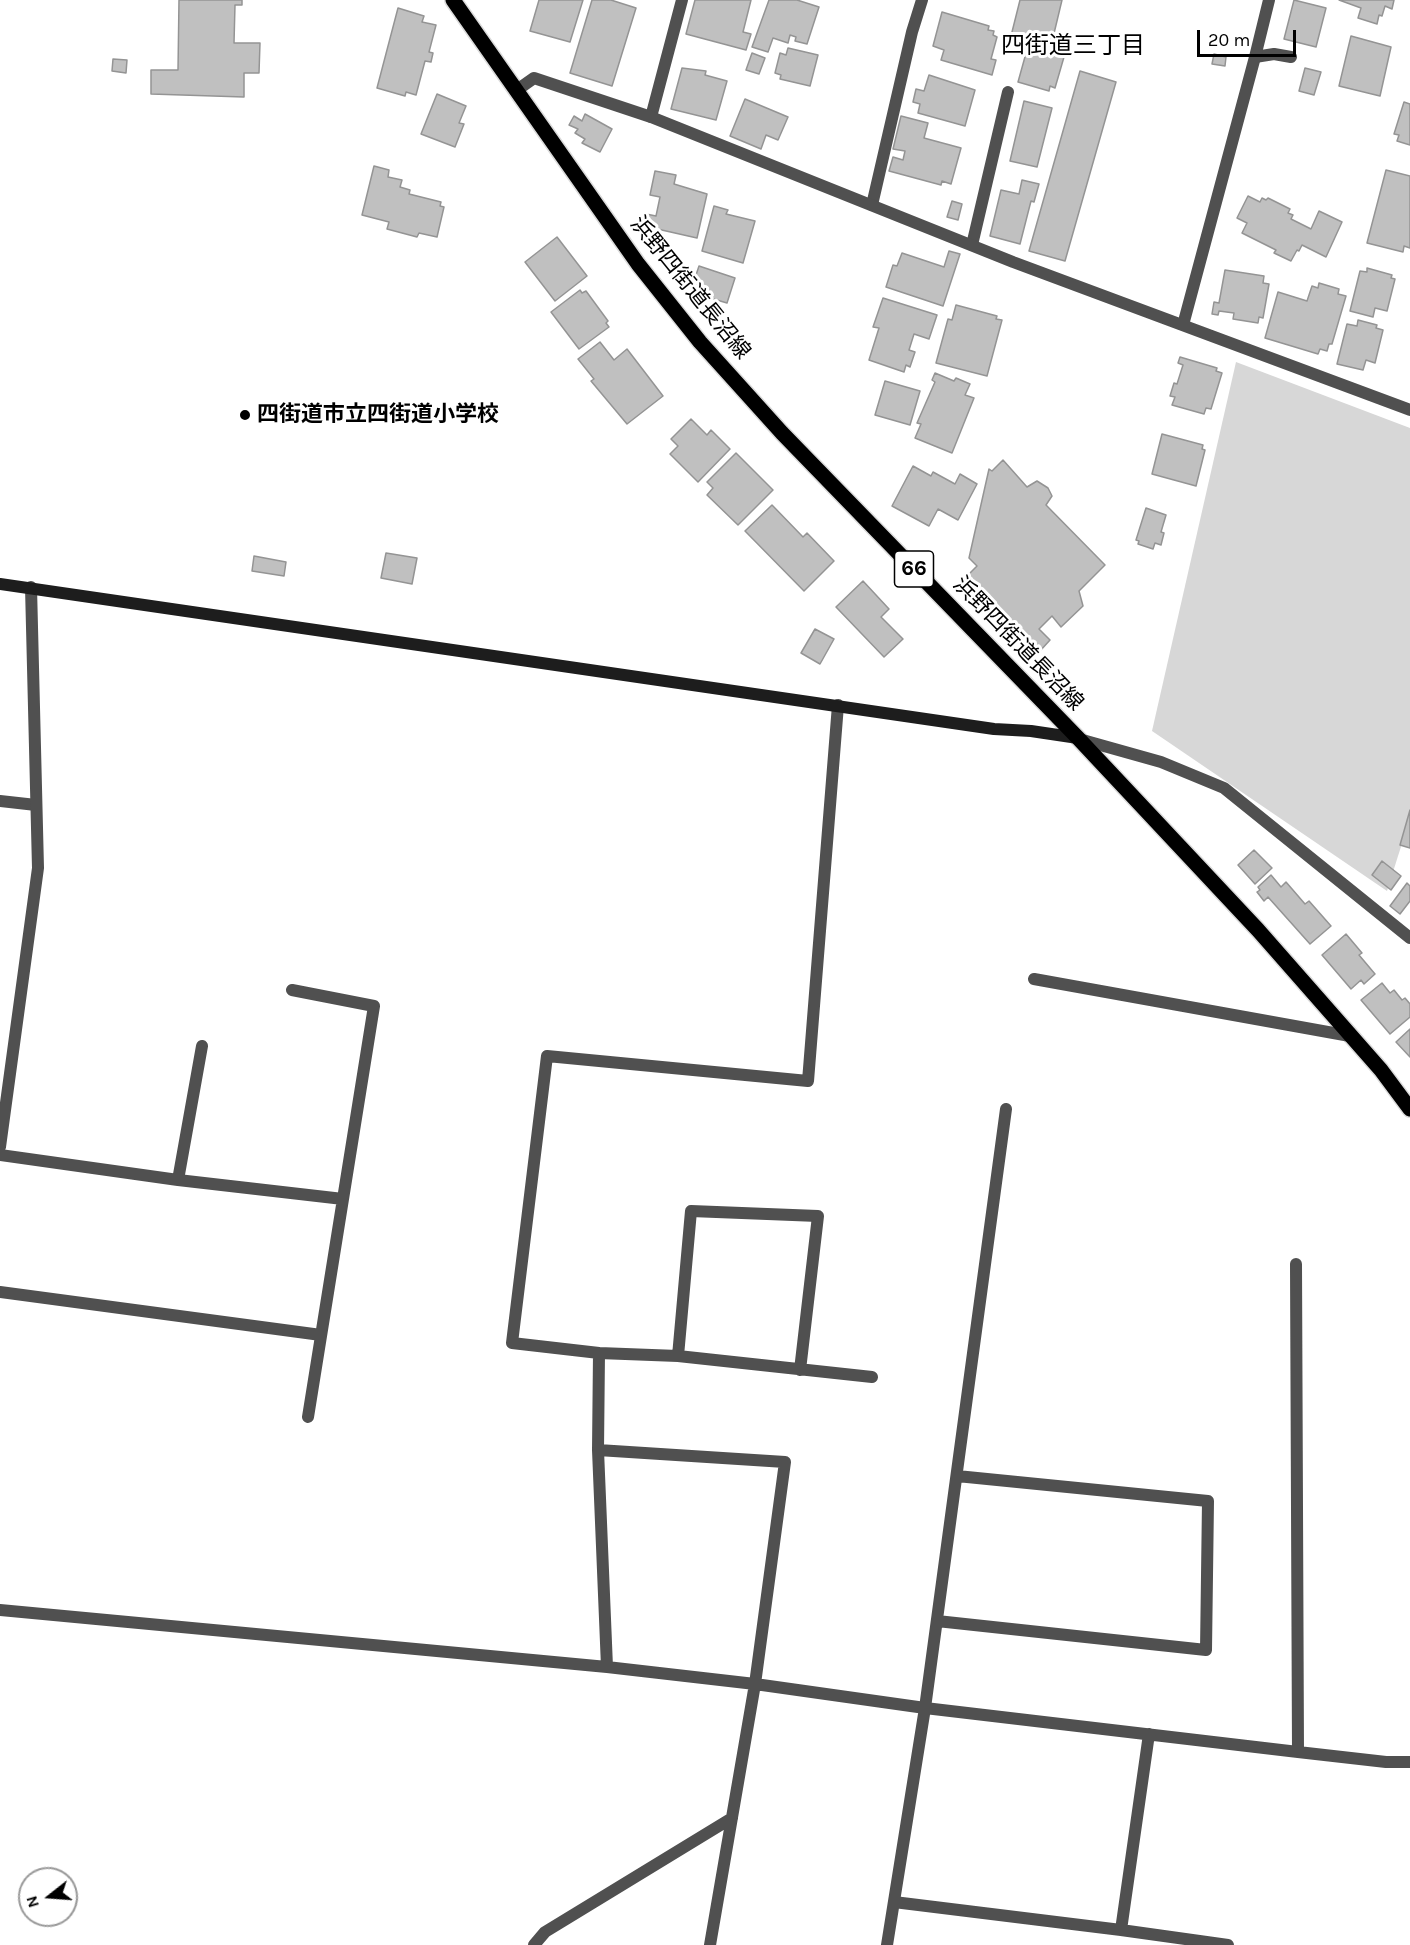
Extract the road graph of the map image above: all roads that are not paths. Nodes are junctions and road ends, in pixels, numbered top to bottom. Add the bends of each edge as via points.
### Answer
1 (453, 0) edge
2 (682, 0) edge
3 (922, 0) edge
4 (1269, 0) edge
5 (1255, 57) junction
6 (1291, 57) dead end
7 (517, 90) junction
8 (1008, 92) dead end
9 (651, 117) junction
10 (872, 205) junction
11 (972, 245) junction
12 (1183, 325) junction
13 (1410, 410) edge
14 (0, 584) edge
15 (32, 587) junction
16 (838, 705) junction
17 (1078, 738) junction
18 (0, 801) edge
19 (36, 805) junction
20 (1410, 938) edge
21 (1034, 979) dead end
22 (292, 990) dead end
23 (1350, 1036) junction
24 (202, 1046) dead end
25 (1006, 1109) dead end
26 (1410, 1109) edge
27 (0, 1147) edge
28 (0, 1155) edge
29 (178, 1180) junction
30 (343, 1199) junction
31 (1296, 1264) dead end
32 (0, 1292) edge
33 (321, 1335) junction
34 (599, 1353) junction
35 (678, 1356) junction
36 (800, 1370) junction
37 (872, 1377) dead end
38 (308, 1417) dead end
39 (598, 1450) junction
40 (957, 1476) junction
41 (0, 1610) edge
42 (937, 1621) junction
43 (607, 1667) junction
44 (755, 1684) junction
45 (926, 1708) junction
46 (1149, 1734) junction
47 (1298, 1752) junction
48 (1410, 1762) edge
49 (732, 1818) junction
50 (894, 1902) junction
51 (1121, 1930) junction
52 (534, 1945) edge
53 (710, 1945) edge
54 (887, 1945) edge
55 (1228, 1945) edge

1 - 7 main road, 浜野四街道長沼線 / 66
2 - 9 street
3 - 10 street
4 - 5 street
5 - 6 street
5 - 12 street
7 - 9 street via 534,78
7 - 17 main road, 浜野四街道長沼線 / 66 via 638,264 700,342 782,433
8 - 11 street
9 - 10 street
10 - 11 street
11 - 12 street
12 - 13 street
14 - 15 street
15 - 16 street
15 - 19 street
16 - 17 street
16 - 34 street via 808,1081 547,1056 512,1343
17 - 20 street via 1161,762 1224,788
17 - 23 main road, 浜野四街道長沼線 / 66 via 1258,930
18 - 19 street
19 - 27 street via 38,868
21 - 23 street
22 - 30 street via 374,1006
23 - 26 main road, 浜野四街道長沼線 / 66
24 - 29 street
25 - 40 street
28 - 29 street
29 - 30 street
30 - 33 street
31 - 47 street
32 - 33 street
33 - 38 street
34 - 35 street
34 - 39 street
35 - 36 street
35 - 36 street via 690,1211 818,1216
36 - 37 street
39 - 43 street
39 - 44 street via 785,1462
40 - 42 street
40 - 42 street via 1208,1501 1206,1650
41 - 43 street
42 - 45 street
43 - 44 street
44 - 45 street
44 - 49 street
45 - 46 street
45 - 50 street
46 - 47 street
46 - 51 street
47 - 48 street
49 - 52 street via 545,1932
49 - 53 street
50 - 51 street
50 - 54 street
51 - 55 street

